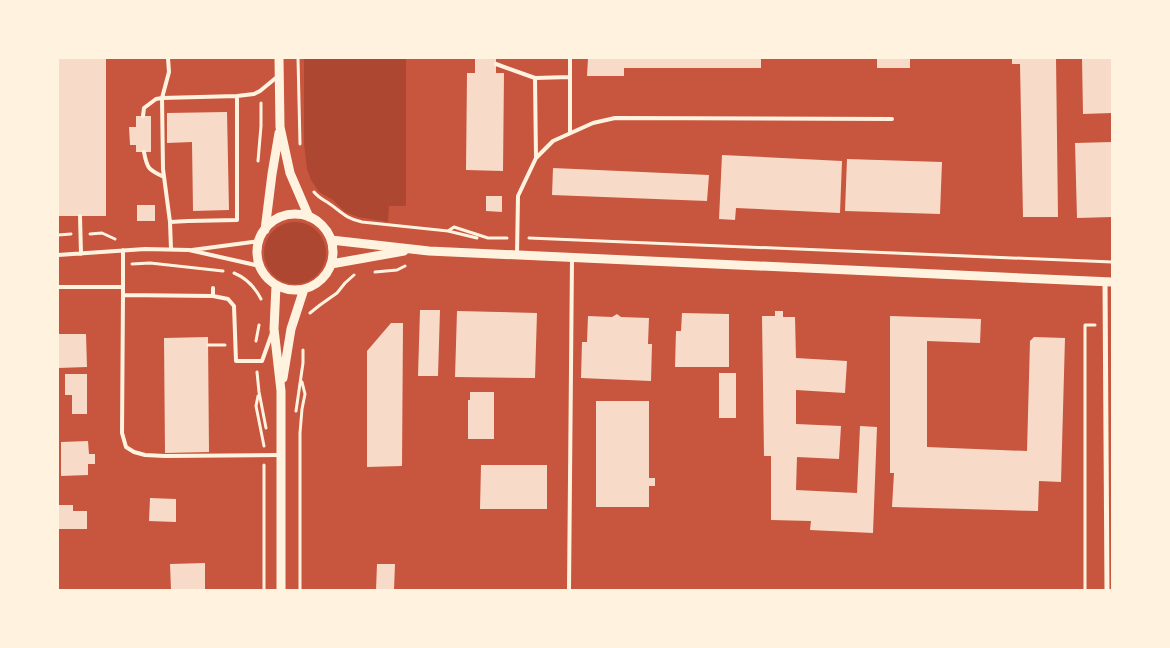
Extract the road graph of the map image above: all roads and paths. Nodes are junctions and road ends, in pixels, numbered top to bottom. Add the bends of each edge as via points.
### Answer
1 (168, 58) edge
2 (279, 58) edge
3 (298, 58) edge
4 (570, 58) edge
5 (496, 64) dead end
6 (279, 75) junction
7 (570, 77) junction
8 (535, 78) junction
9 (237, 96) junction
10 (162, 98) junction
11 (261, 103) dead end
12 (143, 116) dead end
13 (892, 119) dead end
14 (280, 128) junction
15 (570, 133) junction
16 (300, 145) dead end
17 (144, 152) dead end
18 (536, 158) junction
19 (258, 166) dead end
20 (164, 177) junction
21 (312, 188) dead end
22 (80, 216) dead end
23 (309, 217) junction
24 (170, 222) junction
25 (265, 230) junction
26 (517, 238) junction
27 (331, 240) junction
28 (259, 241) junction
29 (170, 249) junction
30 (123, 250) junction
31 (189, 250) junction
32 (414, 250) junction
33 (81, 254) junction
34 (58, 255) edge
35 (517, 255) junction
36 (572, 258) junction
37 (1112, 262) edge
38 (331, 264) junction
39 (408, 264) dead end
40 (123, 265) junction
41 (260, 266) junction
42 (373, 272) dead end
43 (358, 273) dead end
44 (1109, 282) edge
45 (276, 286) junction
46 (58, 287) edge
47 (122, 287) junction
48 (213, 288) dead end
49 (304, 289) junction
50 (122, 295) junction
51 (213, 296) junction
52 (262, 307) dead end
53 (310, 314) dead end
54 (260, 323) dead end
55 (1096, 325) dead end
56 (258, 328) dead end
57 (274, 328) junction
58 (208, 345) dead end
59 (214, 345) dead end
60 (281, 391) junction
61 (259, 392) dead end
62 (296, 416) dead end
63 (281, 455) junction
64 (264, 456) junction
65 (264, 590) edge
66 (282, 590) edge
67 (300, 590) edge
68 (569, 590) edge
69 (1085, 590) edge
70 (1107, 590) edge

1 - 10 lane via 169,72
2 - 6 street
3 - 16 path
4 - 7 lane
5 - 8 lane
6 - 9 lane via 260,91
6 - 14 street
7 - 8 lane
7 - 15 lane
8 - 18 lane
9 - 10 lane
9 - 24 lane via 238,220
10 - 12 lane via 144,108
10 - 20 lane
11 - 19 path
13 - 15 lane via 615,118
14 - 23 street via 290,173
14 - 25 street
15 - 18 lane via 552,141
17 - 20 lane via 150,169
18 - 26 lane via 518,196
20 - 24 lane
21 - 26 path via 318,196 353,220 448,231 454,227 488,238
22 - 33 lane
23 - 25 street via 287,215
23 - 27 street via 319,223
24 - 29 lane
25 - 28 street
26 - 35 lane
26 - 37 path
27 - 32 street
27 - 38 street
28 - 31 lane
28 - 41 street via 257,254
29 - 30 lane
29 - 31 lane
30 - 33 lane
30 - 40 lane
31 - 41 lane
32 - 35 street
32 - 38 street
33 - 34 lane
35 - 36 street
36 - 44 street
36 - 68 lane
38 - 49 street via 318,283
39 - 42 path via 397,270
40 - 47 lane
40 - 52 path via 150,263 230,272 251,285 258,293
41 - 45 street
43 - 53 path
44 - 70 street
45 - 49 street via 288,290
45 - 57 street
46 - 47 lane
47 - 50 lane
48 - 51 lane
49 - 60 street via 291,329
50 - 51 lane
50 - 64 lane via 122,433 126,447 145,455
51 - 57 lane via 228,299 234,306 236,361 262,361
54 - 56 path
55 - 69 path via 1085,325
57 - 60 street
58 - 59 path
60 - 63 street
61 - 64 path via 256,406
62 - 67 path via 302,379 305,394 300,433
63 - 64 lane
63 - 66 street
64 - 65 path

